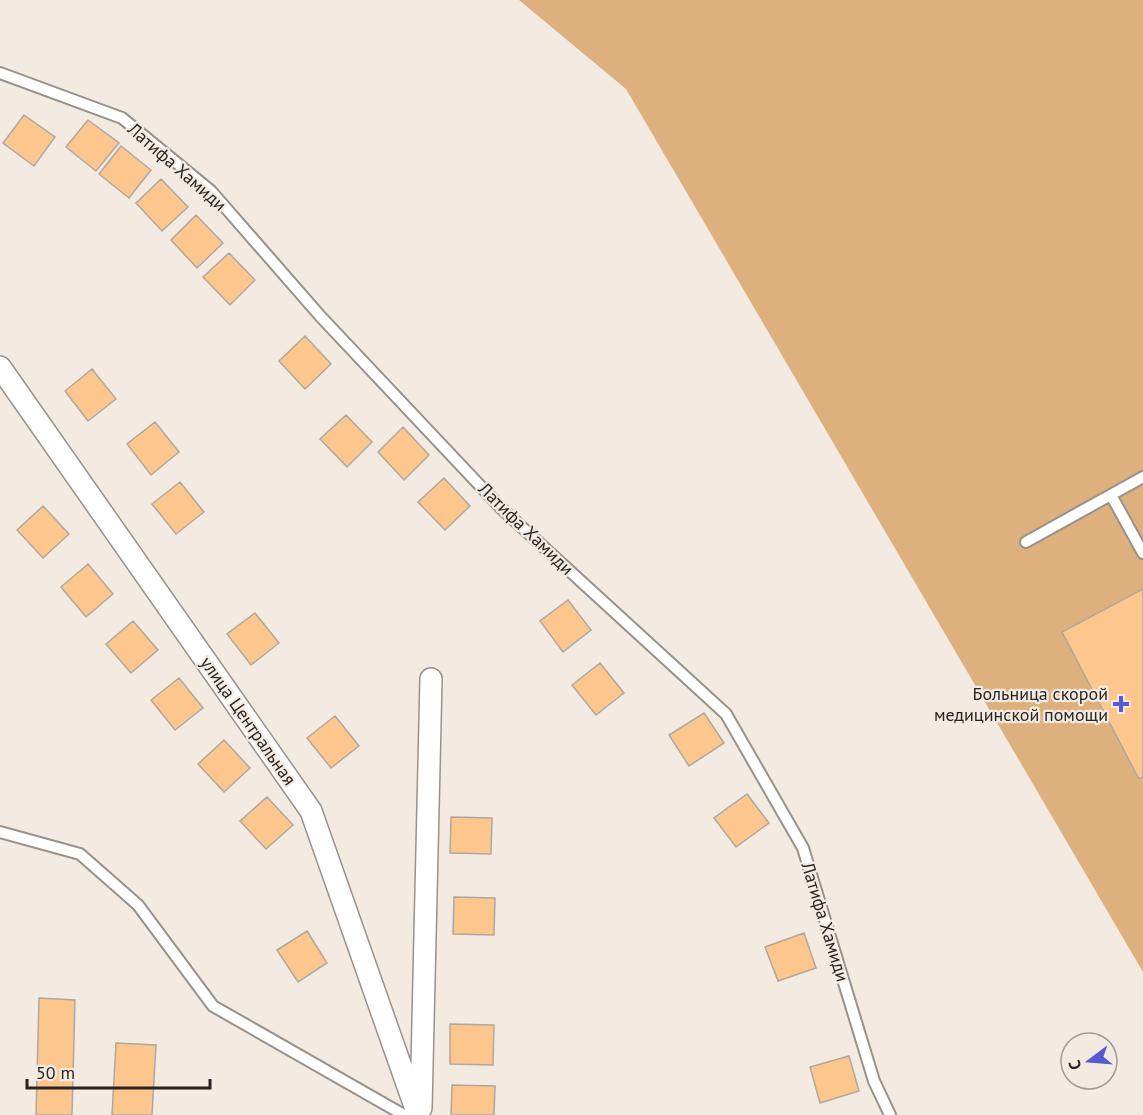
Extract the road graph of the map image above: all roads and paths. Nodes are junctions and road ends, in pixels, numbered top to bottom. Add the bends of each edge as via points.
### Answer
1 (0, 73) edge
2 (0, 367) edge
3 (1143, 477) edge
4 (1111, 495) junction
5 (1026, 542) dead end
6 (1143, 554) edge
7 (431, 679) dead end
8 (0, 832) edge
9 (404, 1115) edge
10 (420, 1115) edge
11 (890, 1115) edge

1 - 11 lane, Латифа Хамиди via 122,118 211,191 321,317 502,509 726,714 803,848 874,1081
2 - 10 street, улица Центральная via 311,811
3 - 4 lane
4 - 5 lane
4 - 6 lane
7 - 10 street, улица Центральная
8 - 9 lane via 80,854 138,905 213,1006

